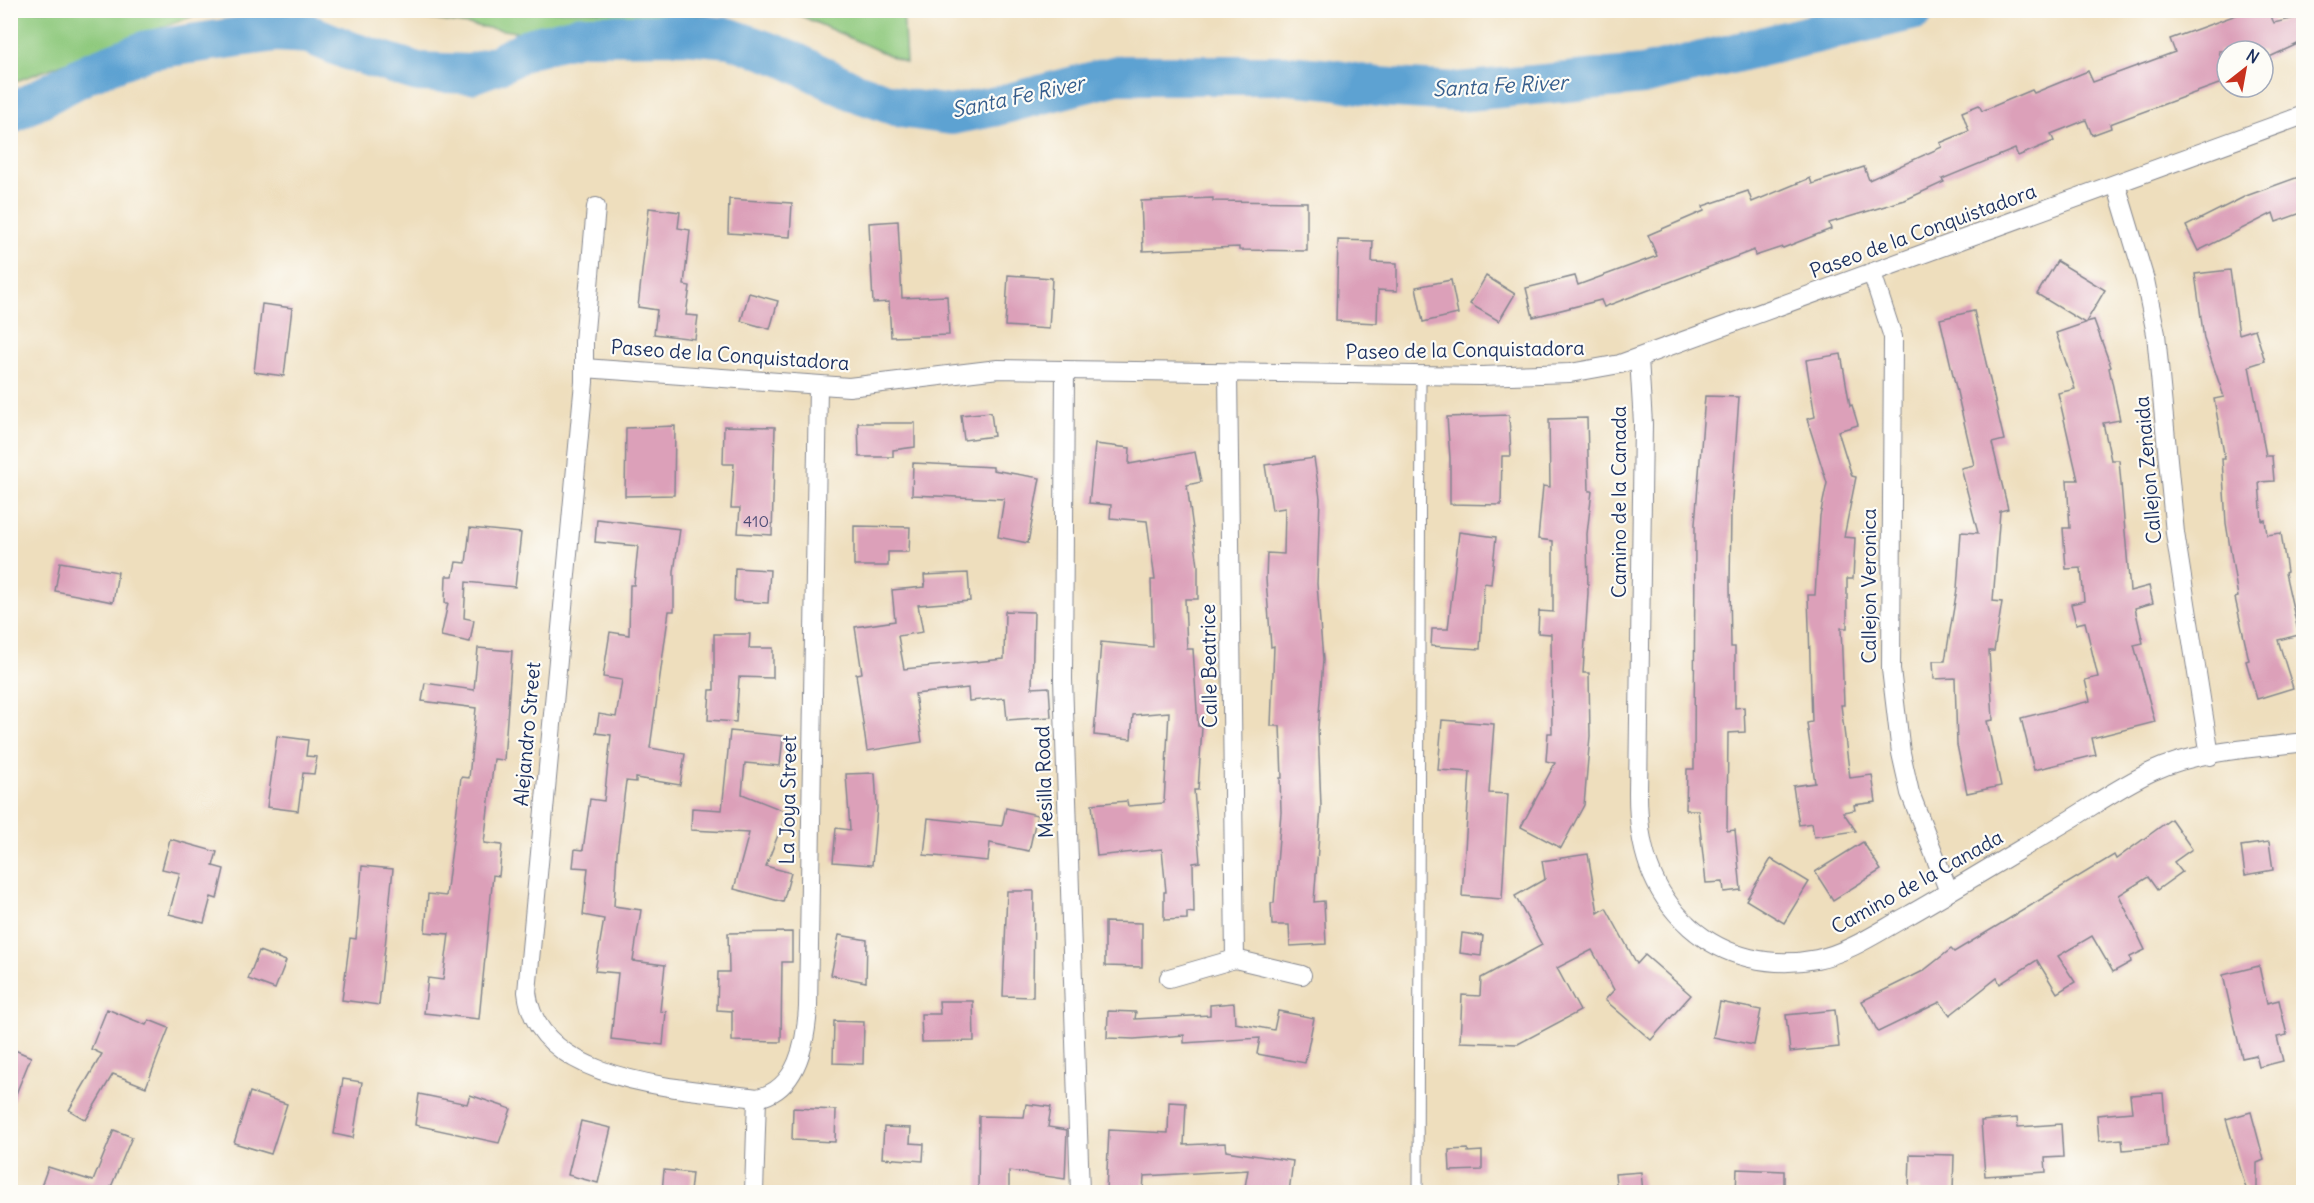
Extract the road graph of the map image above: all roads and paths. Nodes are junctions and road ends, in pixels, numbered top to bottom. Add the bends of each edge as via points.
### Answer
1 (2304, 115) edge
2 (2116, 184) junction
3 (596, 207) dead end
4 (1872, 273) junction
5 (1639, 358) junction
6 (584, 368) junction
7 (1065, 370) junction
8 (1228, 373) junction
9 (1421, 376) junction
10 (818, 386) junction
11 (2304, 742) edge
12 (2210, 756) junction
13 (1949, 892) junction
14 (1235, 959) junction
15 (1302, 975) dead end
16 (1169, 978) dead end
17 (757, 1098) junction
18 (754, 1192) edge
19 (1080, 1192) edge
20 (1418, 1192) edge

1 - 2 street, Paseo de la Conquistadora
2 - 4 street, Paseo de la Conquistadora
2 - 12 street, Callejon Zenaida via 2156,334 2174,522
3 - 6 street, Alejandro Street
4 - 5 street, Paseo de la Conquistadora
4 - 13 street, Callejon Veronica via 1893,337 1893,690 1910,793
5 - 9 street, Paseo de la Conquistadora via 1570,374
5 - 13 street, Camino de la Canada via 1643,424 1638,816 1645,860 1653,879 1679,917 1713,944 1743,957 1774,963 1819,959 1840,952
6 - 10 street, Paseo de la Conquistadora
6 - 17 street, Alejandro Street via 527,978 528,1006 550,1041 611,1074
7 - 8 street, Paseo de la Conquistadora
7 - 10 street, Paseo de la Conquistadora via 998,369 857,387
7 - 19 street, Mesilla Road via 1063,680
8 - 9 street, Paseo de la Conquistadora
8 - 14 street, Calle Beatrice
9 - 20 lane
10 - 17 street, La Joya Street via 807,1021 801,1054 789,1076 774,1093
11 - 12 street, Camino de la Canada
12 - 13 street, Camino de la Canada via 2180,760 2150,772
14 - 15 street
14 - 16 street
17 - 18 street

